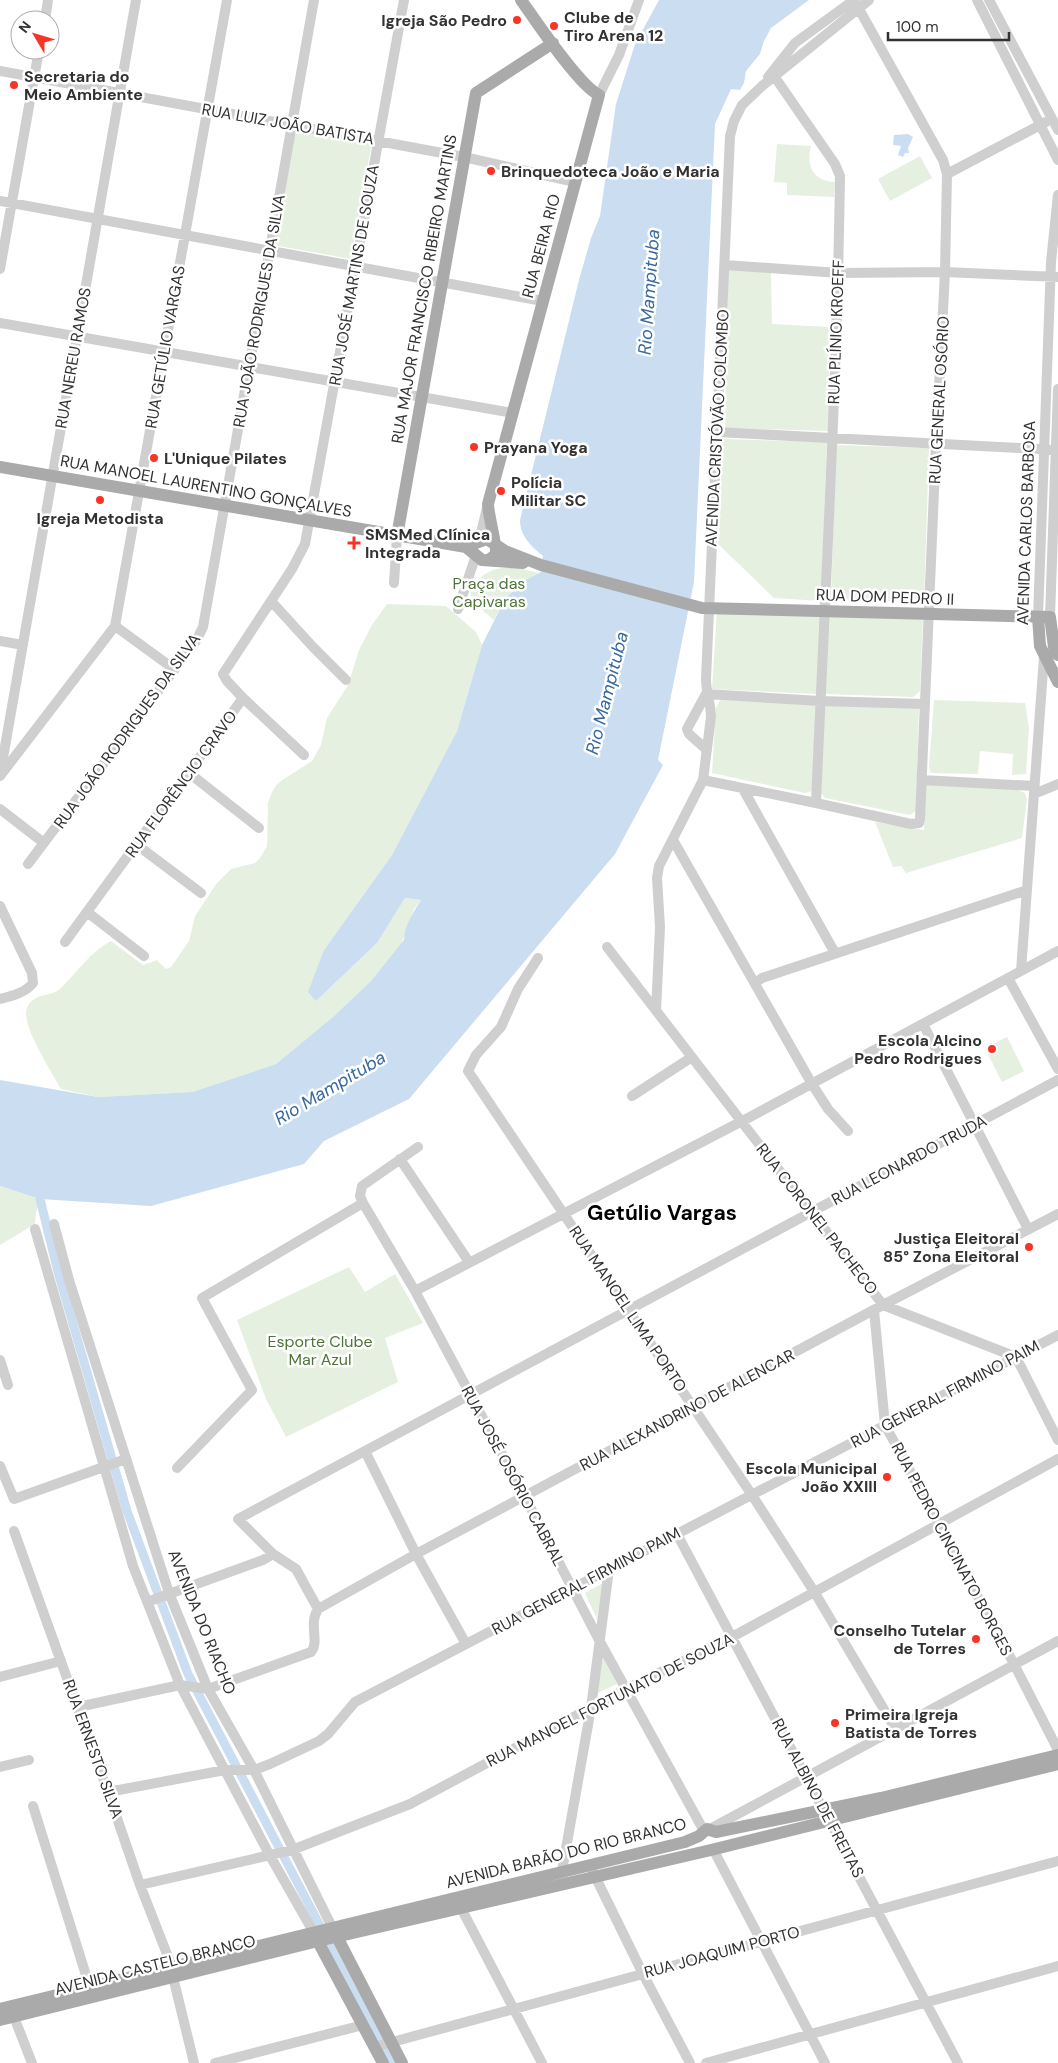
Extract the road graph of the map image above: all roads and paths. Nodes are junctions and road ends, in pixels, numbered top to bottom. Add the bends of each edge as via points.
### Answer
1 (136, 0) edge
2 (226, 0) edge
3 (314, 0) edge
4 (404, 0) edge
5 (521, 0) edge
6 (638, 0) edge
7 (869, 0) edge
8 (976, 0) edge
9 (990, 0) edge
10 (856, 3) edge
11 (553, 43) junction
12 (37, 60) edge
13 (0, 71) edge
14 (774, 74) junction
15 (34, 78) junction
16 (120, 93) junction
17 (600, 95) junction
18 (207, 110) junction
19 (1055, 117) edge
20 (1041, 124) junction
21 (292, 125) junction
22 (1058, 130) edge
23 (378, 141) junction
24 (464, 157) junction
25 (1058, 160) edge
26 (947, 174) junction
27 (575, 182) junction
28 (1058, 195) edge
29 (0, 201) edge
30 (12, 204) junction
31 (98, 219) junction
32 (185, 235) junction
33 (270, 250) junction
34 (356, 266) junction
35 (725, 266) junction
36 (0, 269) edge
37 (946, 272) junction
38 (839, 273) junction
39 (1055, 277) edge
40 (442, 281) junction
41 (543, 301) junction
42 (0, 323) edge
43 (77, 336) junction
44 (164, 352) junction
45 (249, 366) junction
46 (335, 382) junction
47 (1058, 389) edge
48 (422, 397) junction
49 (513, 413) junction
50 (717, 432) junction
51 (832, 439) junction
52 (936, 444) junction
53 (1053, 450) edge
54 (0, 467) edge
55 (53, 476) junction
56 (140, 491) junction
57 (488, 504) junction
58 (225, 506) junction
59 (310, 521) junction
60 (397, 536) junction
61 (479, 541) junction
62 (495, 545) junction
63 (476, 554) junction
64 (541, 565) junction
65 (394, 583) dead end
66 (271, 601) junction
67 (710, 608) junction
68 (458, 609) dead end
69 (825, 611) junction
70 (929, 614) junction
71 (1050, 618) edge
72 (115, 626) junction
73 (1055, 637) edge
74 (0, 642) edge
75 (23, 645) junction
76 (1058, 655) edge
77 (1044, 657) junction
78 (1058, 662) edge
79 (174, 669) junction
80 (346, 680) dead end
81 (1058, 682) edge
82 (706, 694) junction
83 (243, 698) junction
84 (820, 701) junction
85 (925, 704) junction
86 (707, 750) junction
87 (304, 755) dead end
88 (190, 773) junction
89 (0, 776) edge
90 (703, 780) junction
91 (922, 780) junction
92 (1058, 784) edge
93 (743, 789) junction
94 (1034, 790) junction
95 (816, 803) junction
96 (0, 809) edge
97 (259, 828) dead end
98 (673, 840) junction
99 (44, 843) junction
100 (137, 845) junction
101 (28, 864) dead end
102 (1027, 890) junction
103 (201, 893) dead end
104 (0, 906) edge
105 (87, 912) junction
106 (65, 942) dead end
107 (607, 947) dead end
108 (1058, 951) edge
109 (836, 953) junction
110 (144, 956) dead end
111 (538, 958) dead end
112 (1021, 971) junction
113 (1008, 978) junction
114 (755, 983) junction
115 (0, 999) edge
116 (656, 1011) junction
117 (922, 1024) junction
118 (692, 1057) junction
119 (1058, 1069) edge
120 (1058, 1080) edge
121 (812, 1084) junction
122 (632, 1096) dead end
123 (742, 1121) junction
124 (975, 1126) junction
125 (848, 1131) dead end
126 (418, 1147) dead end
127 (400, 1159) junction
128 (363, 1203) junction
129 (811, 1212) junction
130 (563, 1214) junction
131 (1058, 1214) edge
132 (54, 1224) dead end
133 (35, 1229) dead end
134 (1028, 1229) junction
135 (469, 1262) junction
136 (69, 1280) junction
137 (51, 1285) junction
138 (415, 1291) junction
139 (878, 1307) junction
140 (628, 1310) junction
141 (1058, 1335) edge
142 (1016, 1357) junction
143 (0, 1360) edge
144 (8, 1385) dead end
145 (470, 1395) junction
146 (693, 1406) junction
147 (885, 1425) junction
148 (1058, 1440) edge
149 (366, 1451) junction
150 (126, 1459) junction
151 (1058, 1459) edge
152 (0, 1466) edge
153 (103, 1467) junction
154 (177, 1468) dead end
155 (752, 1495) junction
156 (525, 1497) junction
157 (938, 1525) junction
158 (14, 1531) dead end
159 (677, 1534) junction
160 (273, 1554) junction
161 (416, 1554) junction
162 (609, 1569) junction
163 (573, 1588) junction
164 (815, 1592) junction
165 (169, 1593) junction
166 (147, 1602) junction
167 (318, 1609) junction
168 (732, 1637) junction
169 (599, 1640) junction
170 (1058, 1641) edge
171 (466, 1644) junction
172 (61, 1661) junction
173 (1014, 1664) junction
174 (0, 1677) edge
175 (180, 1685) junction
176 (208, 1689) junction
177 (626, 1689) junction
178 (78, 1707) junction
179 (590, 1708) junction
180 (895, 1728) junction
181 (1058, 1750) edge
182 (1058, 1755) edge
183 (29, 1760) dead end
184 (1058, 1764) edge
185 (0, 1767) edge
186 (228, 1770) junction
187 (249, 1770) junction
188 (807, 1776) junction
189 (108, 1792) junction
190 (33, 1806) dead end
191 (827, 1815) junction
192 (707, 1832) junction
193 (713, 1849) junction
194 (292, 1850) junction
195 (269, 1854) junction
196 (1058, 1861) edge
197 (562, 1870) junction
198 (592, 1871) junction
199 (140, 1885) junction
200 (461, 1908) junction
201 (877, 1910) junction
202 (325, 1935) junction
203 (762, 1942) junction
204 (1058, 1966) edge
205 (173, 1972) junction
206 (643, 1974) junction
207 (90, 1988) junction
208 (926, 2002) junction
209 (0, 2009) edge
210 (514, 2009) junction
211 (14, 2017) junction
212 (0, 2020) edge
213 (363, 2025) junction
214 (810, 2034) junction
215 (382, 2045) junction
216 (32, 2063) edge
217 (194, 2063) edge
218 (215, 2063) edge
219 (383, 2063) edge
220 (402, 2063) edge
221 (542, 2063) edge
222 (690, 2063) edge
223 (706, 2063) edge
224 (825, 2063) edge
225 (958, 2063) edge

1 - 16 street, RUA NEREU RAMOS
2 - 18 street, RUA GETÚLIO VARGAS
3 - 21 street, RUA JOÃO RODRIGUES DA SILVA
4 - 23 street, RUA JOSÉ MARTINS DE SOUZA
5 - 11 main road
6 - 17 street, RUA BEIRA RIO via 619,55
7 - 10 street, AVENIDA CRISTÓVÃO COLOMBO
8 - 20 street
9 - 19 street
10 - 14 street, AVENIDA CRISTÓVÃO COLOMBO via 795,43
10 - 26 street, RUA GENERAL OSÓRIO via 943,160
11 - 17 main road via 584,83
11 - 24 main road, RUA MAJOR FRANCISCO RIBEIRO MARTINS via 477,91
12 - 15 street
13 - 15 street, RUA LUIZ JOÃO BATISTA
14 - 35 street, AVENIDA CRISTÓVÃO COLOMBO via 742,105 730,136
14 - 38 street, RUA PLÍNIO KROEFF via 840,176
15 - 16 street, RUA LUIZ JOÃO BATISTA
15 - 30 street
16 - 18 street, RUA LUIZ JOÃO BATISTA
16 - 31 street, RUA NEREU RAMOS
17 - 27 main road, RUA BEIRA RIO
18 - 21 street, RUA LUIZ JOÃO BATISTA
18 - 32 street, RUA GETÚLIO VARGAS
19 - 20 street
19 - 22 street
20 - 25 street
20 - 26 street
21 - 23 street, RUA LUIZ JOÃO BATISTA
21 - 33 street, RUA JOÃO RODRIGUES DA SILVA
23 - 24 street, RUA LUIZ JOÃO BATISTA
23 - 34 street, RUA JOSÉ MARTINS DE SOUZA
24 - 27 street, RUA LUIZ JOÃO BATISTA
24 - 40 main road, RUA MAJOR FRANCISCO RIBEIRO MARTINS
26 - 37 street, RUA GENERAL OSÓRIO
27 - 41 main road, RUA BEIRA RIO
28 - 39 street, AVENIDA CARLOS BARBOSA
29 - 30 street
30 - 31 street
30 - 36 street
31 - 32 street
31 - 43 street, RUA NEREU RAMOS
32 - 33 street
32 - 44 street, RUA GETÚLIO VARGAS
33 - 34 street
33 - 45 street, RUA JOÃO RODRIGUES DA SILVA
34 - 40 street
34 - 46 street, RUA JOSÉ MARTINS DE SOUZA
35 - 38 street
35 - 50 street, AVENIDA CRISTÓVÃO COLOMBO
37 - 38 street
37 - 39 street
37 - 52 street, RUA GENERAL OSÓRIO
38 - 51 street, RUA PLÍNIO KROEFF
39 - 53 street, AVENIDA CARLOS BARBOSA
40 - 41 street
40 - 48 main road, RUA MAJOR FRANCISCO RIBEIRO MARTINS
41 - 49 main road, RUA BEIRA RIO
42 - 43 street
43 - 44 street
43 - 55 street, RUA NEREU RAMOS
44 - 45 street
44 - 56 street, RUA GETÚLIO VARGAS
45 - 46 street
45 - 58 street, RUA JOÃO RODRIGUES DA SILVA
46 - 48 street
46 - 59 street, RUA JOSÉ MARTINS DE SOUZA
47 - 53 street, AVENIDA CARLOS BARBOSA
48 - 49 street
48 - 60 main road, RUA MAJOR FRANCISCO RIBEIRO MARTINS
49 - 57 main road, RUA BEIRA RIO
50 - 51 street
50 - 67 street, AVENIDA CRISTÓVÃO COLOMBO
51 - 52 street
51 - 69 street, RUA PLÍNIO KROEFF
52 - 53 street
52 - 70 street, RUA GENERAL OSÓRIO
53 - 71 street, AVENIDA CARLOS BARBOSA
54 - 55 main road, RUA MANOEL LAURENTINO GONÇALVES
55 - 56 main road, RUA MANOEL LAURENTINO GONÇALVES
55 - 75 street, RUA NEREU RAMOS
56 - 58 main road, RUA MANOEL LAURENTINO GONÇALVES
56 - 72 street, RUA GETÚLIO VARGAS
57 - 61 street, RUA BEIRA RIO
57 - 62 main road, RUA BEIRA RIO
58 - 59 main road, RUA MANOEL LAURENTINO GONÇALVES
58 - 79 street, RUA JOÃO RODRIGUES DA SILVA via 203,627
59 - 60 main road, RUA MANOEL LAURENTINO GONÇALVES
59 - 66 street, RUA FLORÊNCIO CRAVO via 302,551
60 - 63 main road, RUA MANOEL LAURENTINO GONÇALVES
60 - 65 street, RUA MAJOR FRANCISCO RIBEIRO MARTINS
61 - 62 main road via 487,539
61 - 63 main road
62 - 63 main road via 495,554
62 - 64 main road
63 - 64 main road, RUA MANOEL LAURENTINO GONÇALVES
63 - 68 street
64 - 67 main road, RUA DOM PEDRO II
66 - 80 street
66 - 83 street, RUA FLORÊNCIO CRAVO via 223,674
67 - 69 main road, RUA DOM PEDRO II
67 - 82 street, AVENIDA CRISTÓVÃO COLOMBO
69 - 70 main road, RUA DOM PEDRO II
69 - 84 street, RUA PLÍNIO KROEFF
70 - 71 main road, RUA DOM PEDRO II
70 - 85 street, RUA GENERAL OSÓRIO
71 - 73 main road
71 - 77 main road, AVENIDA CARLOS BARBOSA via 1039,644
71 - 78 main road via 1047,644
72 - 79 street
72 - 89 street, RUA GETÚLIO VARGAS
73 - 76 main road via 1054,648
74 - 75 street
75 - 89 street, RUA NEREU RAMOS
77 - 81 main road
77 - 94 street, AVENIDA CARLOS BARBOSA
79 - 99 street, RUA JOÃO RODRIGUES DA SILVA
82 - 84 street
82 - 86 street, AVENIDA CRISTÓVÃO COLOMBO via 711,712
82 - 86 street via 687,729 688,734
83 - 87 street
83 - 88 street, RUA FLORÊNCIO CRAVO
84 - 85 street
84 - 95 street, RUA PLÍNIO KROEFF
85 - 91 street, RUA GENERAL OSÓRIO
86 - 90 street, AVENIDA CRISTÓVÃO COLOMBO
88 - 97 street
88 - 100 street, RUA FLORÊNCIO CRAVO
90 - 93 street
90 - 98 street, AVENIDA CRISTÓVÃO COLOMBO
91 - 94 street
91 - 95 street, RUA GENERAL OSÓRIO via 918,823
92 - 94 street
93 - 95 street
93 - 109 street
94 - 102 street, AVENIDA CARLOS BARBOSA
96 - 99 street
98 - 114 street
98 - 116 street, AVENIDA CRISTÓVÃO COLOMBO via 659,866 657,878 660,927
99 - 101 street, RUA JOÃO RODRIGUES DA SILVA
100 - 103 street
100 - 105 street, RUA FLORÊNCIO CRAVO
102 - 109 street
102 - 112 street, AVENIDA CARLOS BARBOSA
104 - 115 street via 34,983 19,994
105 - 106 street, RUA FLORÊNCIO CRAVO
105 - 110 street
107 - 116 street, RUA CORONEL PACHECO
108 - 112 street
109 - 114 street
111 - 130 street, RUA MANOEL LIMA PORTO via 518,989 501,1027 476,1055 468,1071
112 - 113 street
113 - 117 street
113 - 119 street
114 - 121 street
116 - 118 street, RUA CORONEL PACHECO
117 - 121 street
117 - 124 street
118 - 122 street
118 - 123 street, RUA CORONEL PACHECO
120 - 124 street, RUA LEONARDO TRUDA
121 - 123 street
121 - 125 street
123 - 129 street, RUA CORONEL PACHECO
123 - 130 street
124 - 129 street, RUA LEONARDO TRUDA
124 - 134 street
126 - 127 street
127 - 128 street via 362,1186 360,1196
127 - 135 street
128 - 138 street, RUA JOSÉ OSÓRIO CABRAL
128 - 154 street via 202,1298 252,1390
129 - 139 street, RUA CORONEL PACHECO
129 - 140 street, RUA LEONARDO TRUDA
130 - 135 street
130 - 140 street, RUA MANOEL LIMA PORTO
131 - 134 street, RUA ALEXANDRINO DE ALENCAR
132 - 136 street, AVENIDA DO RIACHO
133 - 137 street, AVENIDA DO RIACHO
134 - 139 street, RUA ALEXANDRINO DE ALENCAR
135 - 138 street
136 - 137 street
136 - 150 street, AVENIDA DO RIACHO
137 - 153 street, AVENIDA DO RIACHO
138 - 145 street, RUA JOSÉ OSÓRIO CABRAL
139 - 142 street, RUA CORONEL PACHECO
139 - 146 street, RUA ALEXANDRINO DE ALENCAR
139 - 147 street, RUA PEDRO CINCINATO BORGES
140 - 145 street, RUA LEONARDO TRUDA
140 - 146 street, RUA MANOEL LIMA PORTO
141 - 142 street, RUA GENERAL FIRMINO PAIM
142 - 147 street, RUA GENERAL FIRMINO PAIM
142 - 148 street
143 - 144 street
145 - 149 street, RUA LEONARDO TRUDA
145 - 156 street, RUA JOSÉ OSÓRIO CABRAL
146 - 155 street, RUA MANOEL LIMA PORTO
146 - 156 street, RUA ALEXANDRINO DE ALENCAR
147 - 155 street, RUA GENERAL FIRMINO PAIM
147 - 157 street, RUA PEDRO CINCINATO BORGES
149 - 160 street, RUA LEONARDO TRUDA via 238,1518
149 - 161 street
150 - 153 street
150 - 165 street, AVENIDA DO RIACHO
151 - 157 street, RUA MANOEL FORTUNATO DE SOUZA
152 - 153 street via 14,1499
153 - 166 street, AVENIDA DO RIACHO
155 - 159 street, RUA GENERAL FIRMINO PAIM
155 - 164 street, RUA MANOEL LIMA PORTO
156 - 161 street, RUA ALEXANDRINO DE ALENCAR
156 - 163 street, RUA JOSÉ OSÓRIO CABRAL
157 - 164 street, RUA MANOEL FORTUNATO DE SOUZA
157 - 173 street, RUA PEDRO CINCINATO BORGES
158 - 172 street, RUA ERNESTO SILVA
159 - 162 street, RUA GENERAL FIRMINO PAIM
159 - 168 street, RUA ALBINO DE FREITAS
160 - 165 street
160 - 167 street via 296,1569
161 - 167 street, RUA ALEXANDRINO DE ALENCAR
161 - 171 street
162 - 163 street, RUA GENERAL FIRMINO PAIM
162 - 169 street
163 - 169 street, RUA JOSÉ OSÓRIO CABRAL
163 - 171 street, RUA GENERAL FIRMINO PAIM
164 - 168 street, RUA MANOEL FORTUNATO DE SOUZA
164 - 180 street, RUA MANOEL LIMA PORTO
165 - 166 street
165 - 176 street, AVENIDA DO RIACHO
166 - 175 street, AVENIDA DO RIACHO
167 - 176 street via 313,1624 315,1648 305,1655
168 - 177 street, RUA MANOEL FORTUNATO DE SOUZA
168 - 188 street, RUA ALBINO DE FREITAS
169 - 177 street, RUA JOSÉ OSÓRIO CABRAL
169 - 179 street
170 - 173 street
171 - 187 street, RUA GENERAL FIRMINO PAIM via 355,1702 319,1741
172 - 174 street
172 - 178 street, RUA ERNESTO SILVA
173 - 180 street
173 - 181 street, RUA PEDRO CINCINATO BORGES
175 - 176 street
175 - 178 street
175 - 186 street, AVENIDA DO RIACHO
176 - 187 street, AVENIDA DO RIACHO
177 - 179 street, RUA MANOEL FORTUNATO DE SOUZA
177 - 192 street, RUA JOSÉ OSÓRIO CABRAL
178 - 189 street, RUA ERNESTO SILVA
179 - 194 street, RUA MANOEL FORTUNATO DE SOUZA via 410,1804
179 - 197 street
180 - 188 street
182 - 191 main road, AVENIDA BARÃO DO RIO BRANCO via 881,1798
183 - 185 street
184 - 191 main road, AVENIDA BARÃO DO RIO BRANCO
186 - 187 street, RUA GENERAL FIRMINO PAIM
186 - 189 street, RUA GENERAL FIRMINO PAIM
186 - 195 street, AVENIDA DO RIACHO
187 - 194 street, AVENIDA DO RIACHO
188 - 191 street, RUA ALBINO DE FREITAS
188 - 192 street
189 - 199 street, RUA ERNESTO SILVA
190 - 207 street
191 - 192 main road, AVENIDA BARÃO DO RIO BRANCO
191 - 193 main road, AVENIDA BARÃO DO RIO BRANCO
191 - 201 street, RUA ALBINO DE FREITAS
192 - 193 main road via 719,1840
192 - 193 main road via 700,1846
192 - 198 main road, AVENIDA BARÃO DO RIO BRANCO
193 - 198 main road, AVENIDA BARÃO DO RIO BRANCO
193 - 203 street
194 - 195 street, RUA MANOEL FORTUNATO DE SOUZA
194 - 202 street, AVENIDA DO RIACHO
195 - 199 street, RUA MANOEL FORTUNATO DE SOUZA
195 - 202 street, AVENIDA DO RIACHO
196 - 201 street, RUA JOAQUIM PORTO
197 - 198 main road, AVENIDA BARÃO DO RIO BRANCO
197 - 202 main road, AVENIDA BARÃO DO RIO BRANCO
198 - 200 main road, AVENIDA BARÃO DO RIO BRANCO
198 - 206 street
199 - 205 street, RUA ERNESTO SILVA
200 - 202 main road, AVENIDA BARÃO DO RIO BRANCO
200 - 210 street
201 - 203 street, RUA JOAQUIM PORTO
201 - 208 street, RUA ALBINO DE FREITAS
202 - 205 main road, AVENIDA CASTELO BRANCO
202 - 213 main road, AVENIDA DO RIACHO
202 - 215 main road, AVENIDA DO RIACHO
203 - 206 street, RUA JOAQUIM PORTO
203 - 214 street
204 - 208 street
205 - 207 main road, AVENIDA CASTELO BRANCO
205 - 211 main road, AVENIDA CASTELO BRANCO
205 - 217 street, RUA ERNESTO SILVA
206 - 210 street, RUA JOAQUIM PORTO
206 - 222 street
207 - 209 main road, AVENIDA CASTELO BRANCO
208 - 214 street
208 - 225 street, RUA ALBINO DE FREITAS
210 - 215 street, RUA JOAQUIM PORTO
210 - 221 street
211 - 212 main road, AVENIDA CASTELO BRANCO
211 - 216 street
213 - 215 main road, AVENIDA DO RIACHO
213 - 218 street
214 - 223 street
214 - 224 street
215 - 219 main road, AVENIDA DO RIACHO
215 - 220 main road, AVENIDA DO RIACHO

